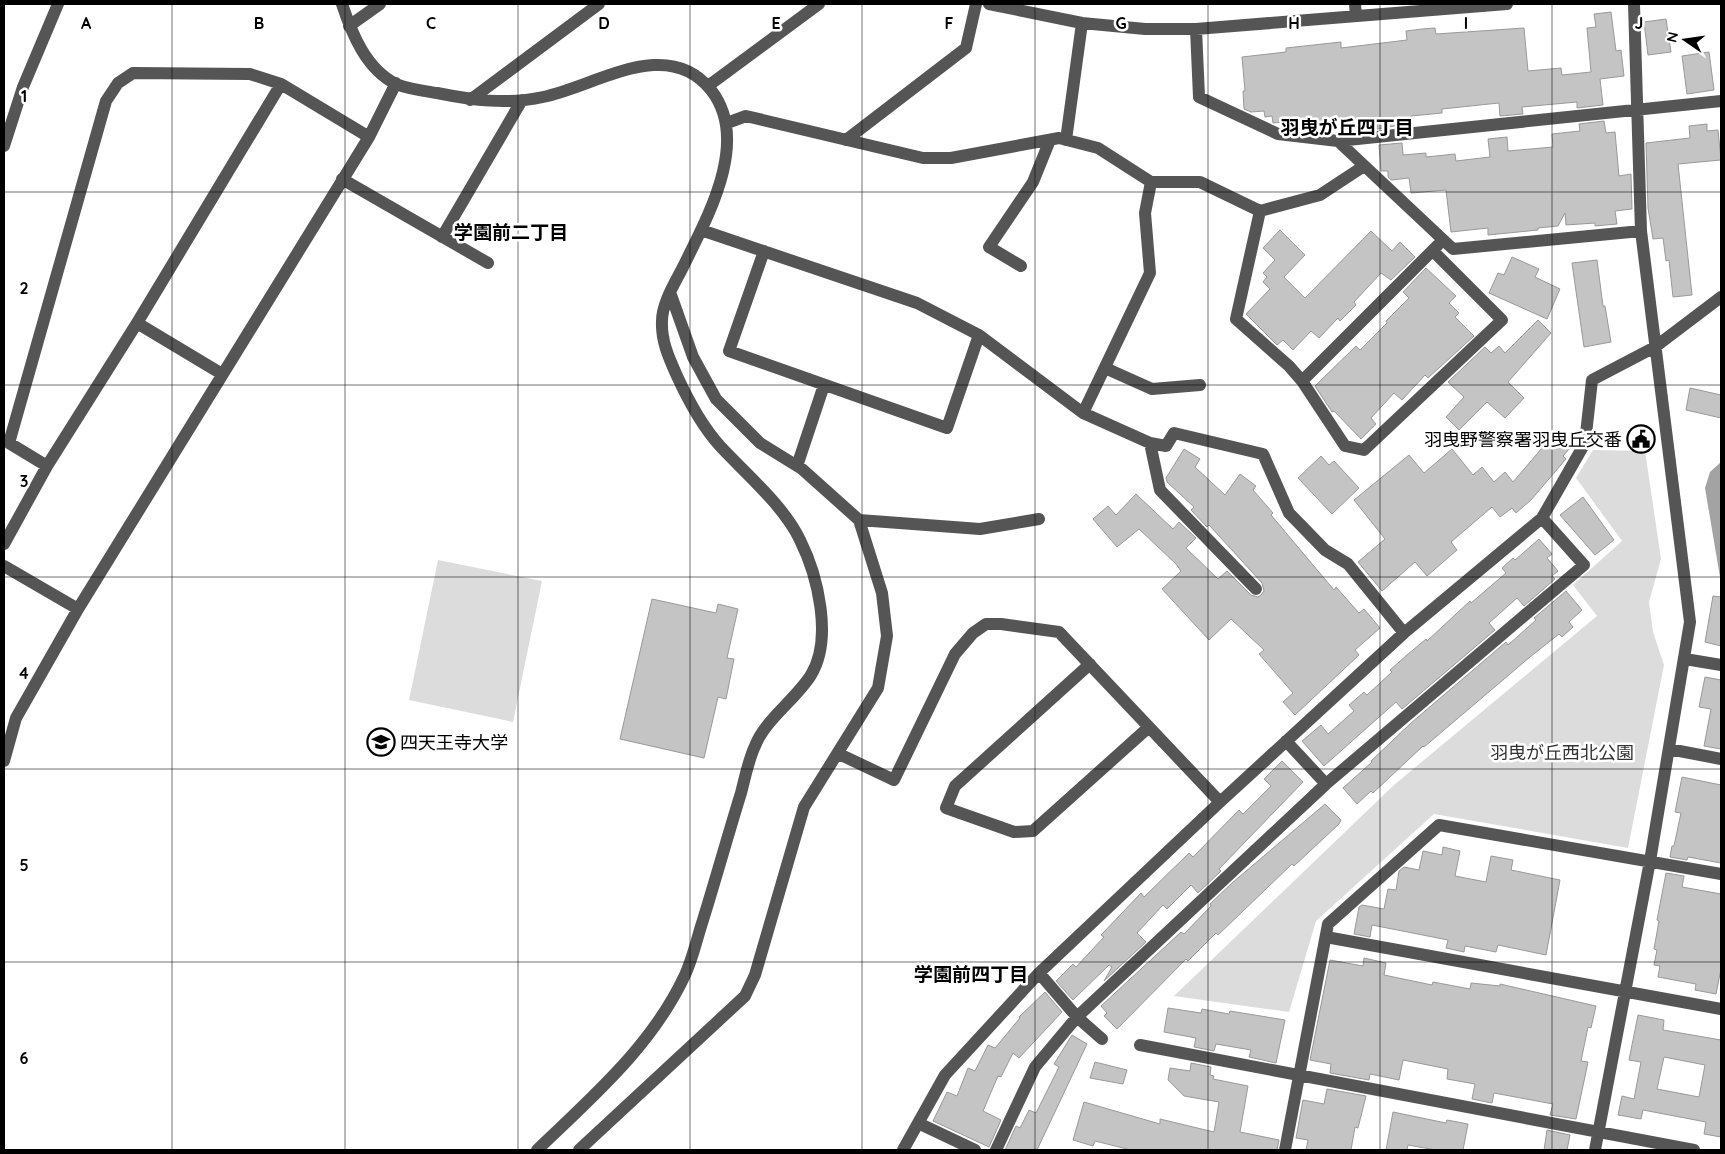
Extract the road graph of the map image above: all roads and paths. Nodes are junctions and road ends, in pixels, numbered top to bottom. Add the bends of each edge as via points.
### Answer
1 (58, 4) edge
2 (342, 4) edge
3 (380, 4) edge
4 (599, 4) edge
5 (819, 4) edge
6 (976, 4) edge
7 (989, 4) edge
8 (1507, 4) edge
9 (1634, 4) edge
10 (1355, 10) edge
11 (1082, 23) junction
12 (349, 26) junction
13 (1196, 29) junction
14 (281, 84) junction
15 (396, 84) junction
16 (708, 86) junction
17 (470, 100) junction
18 (522, 100) junction
19 (1721, 100) edge
20 (1636, 110) junction
21 (727, 124) junction
22 (369, 137) junction
23 (846, 140) junction
24 (1050, 140) junction
25 (1066, 140) junction
26 (1338, 141) junction
27 (4, 146) edge
28 (1364, 166) junction
29 (342, 179) junction
30 (1151, 182) junction
31 (1260, 211) junction
32 (701, 230) junction
33 (1640, 231) junction
34 (442, 237) junction
35 (1444, 239) junction
36 (764, 251) junction
37 (1433, 251) junction
38 (488, 263) dead end
39 (1021, 266) dead end
40 (670, 292) junction
41 (1721, 297) edge
42 (137, 323) junction
43 (979, 335) junction
44 (1655, 347) junction
45 (1105, 368) junction
46 (222, 374) junction
47 (1302, 381) junction
48 (824, 385) junction
49 (1200, 385) dead end
50 (1083, 414) junction
51 (1150, 443) junction
52 (47, 466) junction
53 (797, 466) junction
54 (1542, 518) junction
55 (1039, 519) dead end
56 (859, 520) junction
57 (4, 544) edge
58 (4, 566) edge
59 (1256, 589) dead end
60 (78, 609) junction
61 (1404, 633) junction
62 (1685, 658) junction
63 (1090, 664) junction
64 (1721, 665) edge
65 (1149, 727) junction
66 (6, 741) edge
67 (1286, 741) junction
68 (1669, 749) junction
69 (839, 754) junction
70 (1721, 759) edge
71 (4, 761) edge
72 (1326, 784) junction
73 (1220, 802) junction
74 (1650, 861) junction
75 (1721, 874) edge
76 (1326, 937) junction
77 (1039, 973) junction
78 (1625, 992) junction
79 (1721, 1009) edge
80 (1077, 1017) junction
81 (1102, 1039) dead end
82 (1140, 1045) dead end
83 (1299, 1077) junction
84 (918, 1123) junction
85 (1598, 1133) junction
86 (537, 1150) edge
87 (580, 1150) edge
88 (903, 1150) edge
89 (976, 1150) edge
90 (996, 1150) edge
91 (1285, 1150) edge
92 (1595, 1150) edge
93 (1694, 1150) edge

1 - 27 street via 23,87
2 - 12 street
3 - 12 street
4 - 17 street
5 - 16 street
6 - 23 street via 966,48
7 - 11 street
8 - 10 street
9 - 20 street
10 - 13 street
11 - 13 street
11 - 25 street
12 - 15 street via 363,52 379,71
13 - 26 street via 1199,97 1278,134
14 - 22 street
14 - 42 street
14 - 52 street via 250,74 133,73 118,83 106,101 9,443
15 - 17 street
15 - 22 street
16 - 18 street via 686,70 667,63 636,66 543,97
16 - 21 street via 719,102
17 - 18 street
18 - 34 street
19 - 20 street
20 - 26 street
20 - 33 street
21 - 23 street via 746,116
21 - 32 street via 726,164
22 - 29 street
23 - 24 street via 923,158 951,158
24 - 25 street
24 - 39 street via 1033,182 989,247
25 - 30 street via 1098,148
26 - 28 street
28 - 31 street via 1320,195
28 - 35 street
29 - 34 street
29 - 46 street
30 - 31 street via 1200,182
30 - 45 street via 1145,213 1150,273
31 - 47 street via 1236,318
32 - 36 street
32 - 40 street
33 - 35 street via 1454,249
33 - 44 street
34 - 38 street
35 - 37 street
36 - 43 street via 917,303
36 - 48 street via 729,351
37 - 47 street
37 - 47 street via 1502,320 1364,450 1345,446
40 - 53 street via 693,357 716,399 760,443
40 - 86 street via 662,318 666,351 686,395 716,442 767,494 800,538 816,584 824,637 813,673 756,742 686,972 665,1011 627,1063
41 - 44 street
42 - 46 street
42 - 52 street
43 - 48 street via 947,428
43 - 50 street
44 - 54 street via 1592,380 1585,443
44 - 62 street via 1690,622
45 - 49 street via 1152,389
45 - 50 street
46 - 60 street
48 - 53 street
50 - 51 street
51 - 59 street via 1160,490
51 - 61 street via 1166,446 1174,434 1263,454 1289,513 1325,550 1348,564
52 - 57 street
53 - 56 street
54 - 61 street
54 - 72 street via 1584,565
55 - 56 street via 980,529
56 - 69 street via 882,593 888,636 878,688
58 - 60 street
60 - 66 street
61 - 67 street
62 - 64 street
62 - 68 street
63 - 65 street
63 - 65 street via 955,786 946,808 1014,832 1033,831
63 - 69 street via 1059,632 986,624 973,633 955,654 894,780
65 - 73 street
66 - 71 street
67 - 72 street
67 - 73 street
68 - 70 street
68 - 74 street
69 - 87 street via 804,807 755,975 745,996
72 - 80 street
73 - 77 street
74 - 75 street
74 - 76 street via 1439,824 1328,924
74 - 78 street
76 - 78 street
76 - 83 street
77 - 80 street
77 - 84 street via 945,1076
78 - 79 street
78 - 85 street
80 - 81 street
80 - 90 street via 1035,1067
82 - 83 street
83 - 85 street
83 - 91 street
84 - 88 street
84 - 89 street
85 - 92 street
85 - 93 street

